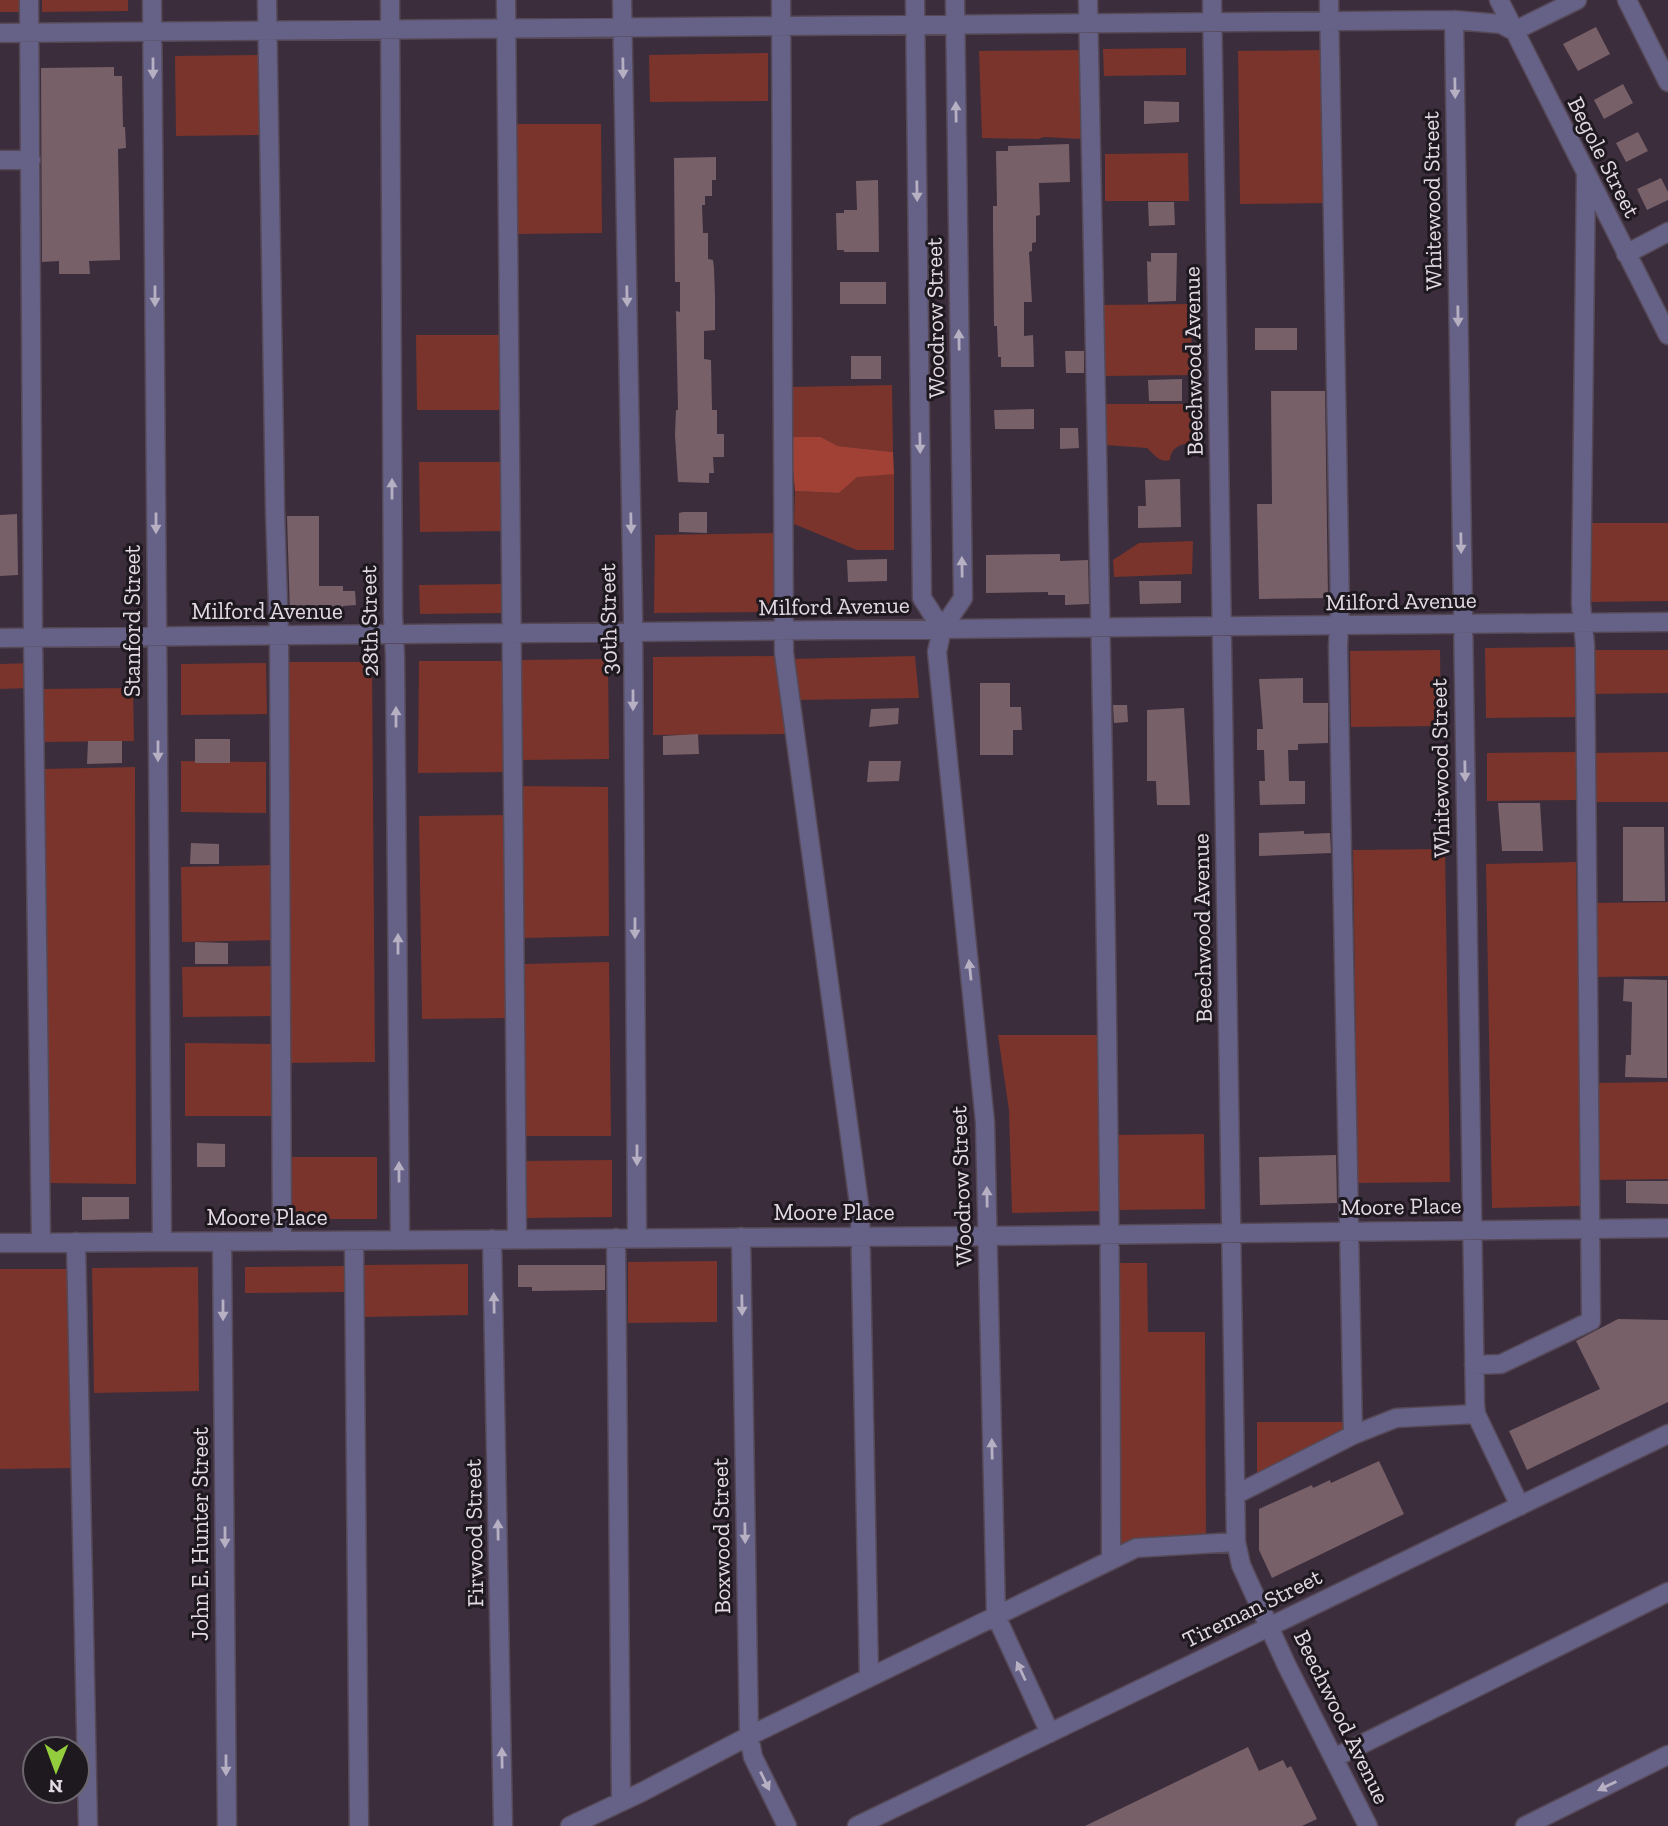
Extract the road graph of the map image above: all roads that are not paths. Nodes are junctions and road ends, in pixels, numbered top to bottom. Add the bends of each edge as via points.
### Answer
1 (29, 0) edge
2 (152, 0) edge
3 (267, 0) edge
4 (390, 0) edge
5 (506, 0) edge
6 (622, 0) edge
7 (781, 0) edge
8 (915, 0) edge
9 (955, 0) edge
10 (1088, 0) edge
11 (1212, 0) edge
12 (1329, 0) edge
13 (1499, 0) edge
14 (1577, 0) edge
15 (1627, 0) edge
16 (1454, 20) junction
17 (1329, 21) junction
18 (1213, 22) junction
19 (1089, 23) junction
20 (955, 24) junction
21 (915, 25) junction
22 (781, 26) junction
23 (506, 28) junction
24 (622, 28) junction
25 (390, 29) junction
26 (267, 30) junction
27 (153, 31) junction
28 (1514, 31) junction
29 (29, 32) junction
30 (0, 33) edge
31 (1668, 82) edge
32 (0, 160) edge
33 (31, 160) junction
34 (1586, 174) junction
35 (1668, 232) edge
36 (1626, 254) junction
37 (1668, 335) edge
38 (1668, 622) edge
39 (1581, 623) junction
40 (1462, 624) junction
41 (1339, 626) junction
42 (1102, 628) junction
43 (1222, 628) junction
44 (942, 629) junction
45 (783, 631) junction
46 (633, 632) junction
47 (512, 634) junction
48 (395, 635) junction
49 (157, 636) junction
50 (279, 636) junction
51 (33, 637) junction
52 (0, 638) edge
53 (1589, 1228) junction
54 (1668, 1228) edge
55 (1472, 1229) junction
56 (1349, 1231) junction
57 (1231, 1233) junction
58 (1111, 1234) junction
59 (988, 1236) junction
60 (741, 1237) junction
61 (862, 1237) junction
62 (616, 1238) junction
63 (638, 1238) junction
64 (492, 1239) junction
65 (517, 1239) junction
66 (400, 1240) junction
67 (282, 1241) junction
68 (354, 1241) junction
69 (76, 1242) junction
70 (162, 1242) junction
71 (222, 1242) junction
72 (0, 1243) edge
73 (41, 1243) junction
74 (1474, 1365) junction
75 (1476, 1414) junction
76 (1668, 1434) edge
77 (1353, 1435) junction
78 (1236, 1495) junction
79 (1520, 1506) junction
80 (1236, 1542) junction
81 (1111, 1559) junction
82 (1668, 1592) edge
83 (996, 1616) junction
84 (1270, 1627) junction
85 (869, 1677) junction
86 (1050, 1733) junction
87 (749, 1736) junction
88 (1668, 1755) edge
89 (1334, 1758) junction
90 (621, 1802) junction
91 (88, 1826) edge
92 (227, 1826) edge
93 (359, 1826) edge
94 (503, 1826) edge
95 (570, 1826) edge
96 (787, 1826) edge
97 (857, 1826) edge
98 (1368, 1826) edge
99 (1525, 1826) edge

1 - 29 street
2 - 27 street, Stanford Street
3 - 26 street
4 - 25 street, 28th Street
5 - 23 street
6 - 24 street, 30th Street
7 - 22 street
8 - 21 street, Woodrow Street
9 - 20 street, Woodrow Street
10 - 19 street
11 - 18 street, Beechwood Avenue
12 - 17 street
13 - 28 street, Begole Street
14 - 28 street
15 - 31 street
16 - 17 street
16 - 28 street via 1501,24
16 -> 40 street, Whitewood Street
17 - 18 street
17 - 41 street
18 - 19 street
18 - 43 street, Beechwood Avenue
19 - 20 street
19 - 42 street
20 - 21 street
44 -> 20 street, Woodrow Street via 963,598
21 - 22 street
21 -> 44 street, Woodrow Street via 922,598
22 - 24 street
22 - 45 street
23 - 24 street
23 - 25 street
23 - 47 street
24 -> 46 street, 30th Street
25 - 26 street
48 -> 25 street, 28th Street
26 - 27 street
26 - 50 street
27 - 29 street
27 -> 49 street, Stanford Street
28 - 34 street, Begole Street
29 - 30 street
29 - 33 street
32 - 33 street
33 - 51 street
34 - 36 street, Begole Street
34 - 39 street
35 - 36 street
36 - 37 street, Begole Street
38 - 39 street, Milford Avenue
39 - 40 street, Milford Avenue
39 - 53 street via 1585,645
40 - 41 street, Milford Avenue
40 -> 55 street, Whitewood Street
41 - 43 street, Milford Avenue
41 - 56 street
42 - 43 street, Milford Avenue
42 - 44 street, Milford Avenue
42 - 58 street
43 - 57 street, Beechwood Avenue
44 - 45 street, Milford Avenue
59 -> 44 street, Woodrow Street via 985,1122 937,652
45 - 46 street, Milford Avenue
45 - 61 street
46 - 47 street, Milford Avenue
46 -> 63 street, 30th Street
47 - 48 street, Milford Avenue
47 - 65 street
48 - 50 street, Milford Avenue
66 -> 48 street, 28th Street
49 - 50 street, Milford Avenue
49 - 51 street, Milford Avenue
49 -> 70 street, Stanford Street
50 - 67 street
51 - 52 street, Milford Avenue
51 - 73 street
53 - 54 street, Moore Place
53 - 55 street, Moore Place
53 - 74 street via 1591,1321 1501,1364
55 - 56 street, Moore Place
55 - 74 street, Whitewood Street
56 - 57 street, Moore Place
56 - 77 street
57 - 58 street, Moore Place
57 - 78 street, Beechwood Avenue
58 - 59 street, Moore Place
58 - 81 street
59 - 61 street, Moore Place
83 -> 59 street, Woodrow Street
60 - 61 street, Moore Place
60 - 63 street, Moore Place
60 -> 87 street, Boxwood Street
61 - 85 street
62 - 63 street, Moore Place
62 - 65 street, Moore Place
62 - 90 street
64 - 65 street, Moore Place
64 - 66 street, Moore Place
94 -> 64 street, Firwood Street
66 - 68 street, Moore Place
67 - 68 street, Moore Place
67 - 71 street, Moore Place
68 - 93 street
69 - 70 street, Moore Place
69 - 73 street, Moore Place
69 - 91 street
70 - 71 street, Moore Place
71 -> 92 street, John E. Hunter Street
72 - 73 street, Moore Place
74 - 75 street, Whitewood Street
75 - 77 street via 1396,1418
75 - 79 street, Whitewood Street
76 - 79 street, Tireman Street
77 - 78 street
78 - 80 street, Beechwood Avenue
79 - 84 street, Tireman Street
80 - 81 street via 1136,1548
80 - 84 street, Beechwood Avenue via 1241,1565
81 - 83 street
82 - 89 street
83 - 85 street
86 -> 83 street, Woodrow Street
84 - 86 street, Tireman Street
84 - 89 street, Beechwood Avenue
85 - 87 street
86 - 97 street, Tireman Street
87 - 90 street
87 -> 96 street, Boxwood Street via 753,1757
88 -> 99 street
89 - 98 street, Beechwood Avenue
90 - 95 street

